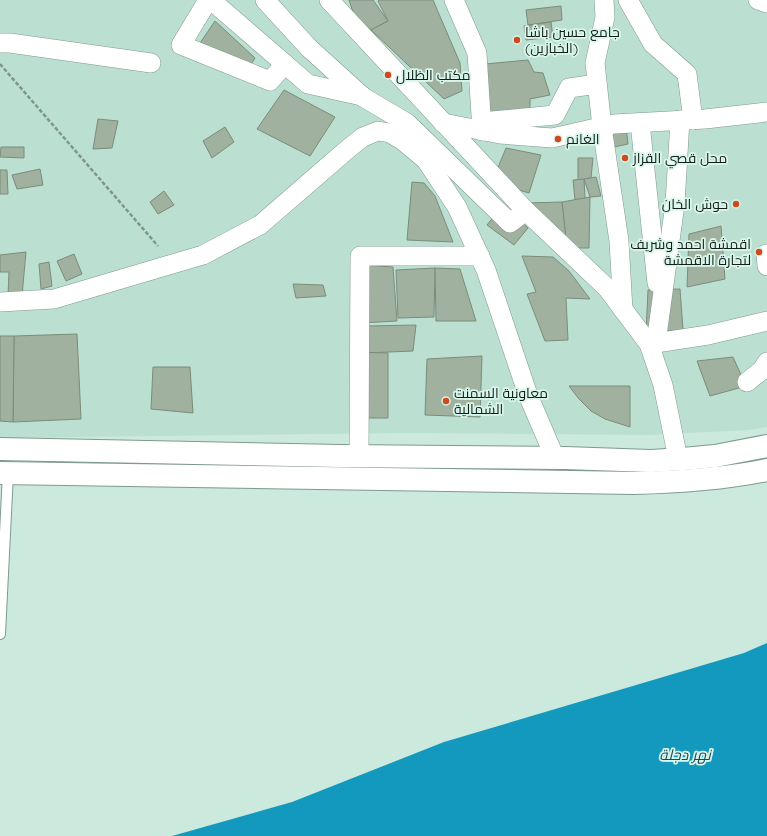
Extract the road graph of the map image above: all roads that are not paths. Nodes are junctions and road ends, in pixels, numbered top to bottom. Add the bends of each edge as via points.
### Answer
1 (210, 0) edge
2 (265, 0) edge
3 (329, 0) edge
4 (454, 0) edge
5 (628, 0) edge
6 (758, 0) edge
7 (609, 2) edge
8 (767, 3) edge
9 (0, 43) edge
10 (151, 63) dead end
11 (285, 64) junction
12 (597, 84) junction
13 (363, 97) junction
14 (767, 112) edge
15 (687, 120) junction
16 (640, 122) junction
17 (443, 123) junction
18 (482, 126) junction
19 (602, 127) junction
20 (526, 211) junction
21 (767, 254) edge
22 (480, 256) junction
23 (767, 266) edge
24 (0, 302) edge
25 (623, 310) junction
26 (660, 312) junction
27 (767, 321) edge
28 (652, 344) junction
29 (767, 362) edge
30 (747, 382) dead end
31 (767, 446) edge
32 (0, 449) edge
33 (359, 456) junction
34 (555, 458) junction
35 (678, 460) junction
36 (767, 470) edge
37 (4, 473) edge
38 (0, 634) edge

1 - 11 street
1 - 11 street via 181,45 270,81
2 - 13 street via 309,48
3 - 17 street
4 - 18 street via 477,53
5 - 15 street via 653,44 687,74
6 - 8 street
7 - 12 street via 595,63
9 - 10 street
11 - 13 street via 308,84
12 - 18 street via 569,88 555,115
12 - 19 street
13 - 20 street via 407,123 510,223
14 - 15 street
15 - 16 street
15 - 26 street
16 - 19 street
16 - 26 street
17 - 18 street
17 - 20 street
18 - 19 street via 500,134 552,138
19 - 25 street via 619,241
20 - 25 street via 606,288
21 - 23 street
22 - 24 street via 457,206 426,160 402,140 390,133 378,131 363,137 349,148 260,225 203,255 54,299
22 - 33 street via 360,256
22 - 34 street via 528,395
25 - 28 street
26 - 28 street
27 - 28 street via 708,335
28 - 35 street via 664,385
29 - 30 street via 762,370
31 - 35 main road
32 - 33 main road
33 - 34 main road
34 - 35 main road
36 - 37 main road via 692,481 634,483
37 - 38 lane

